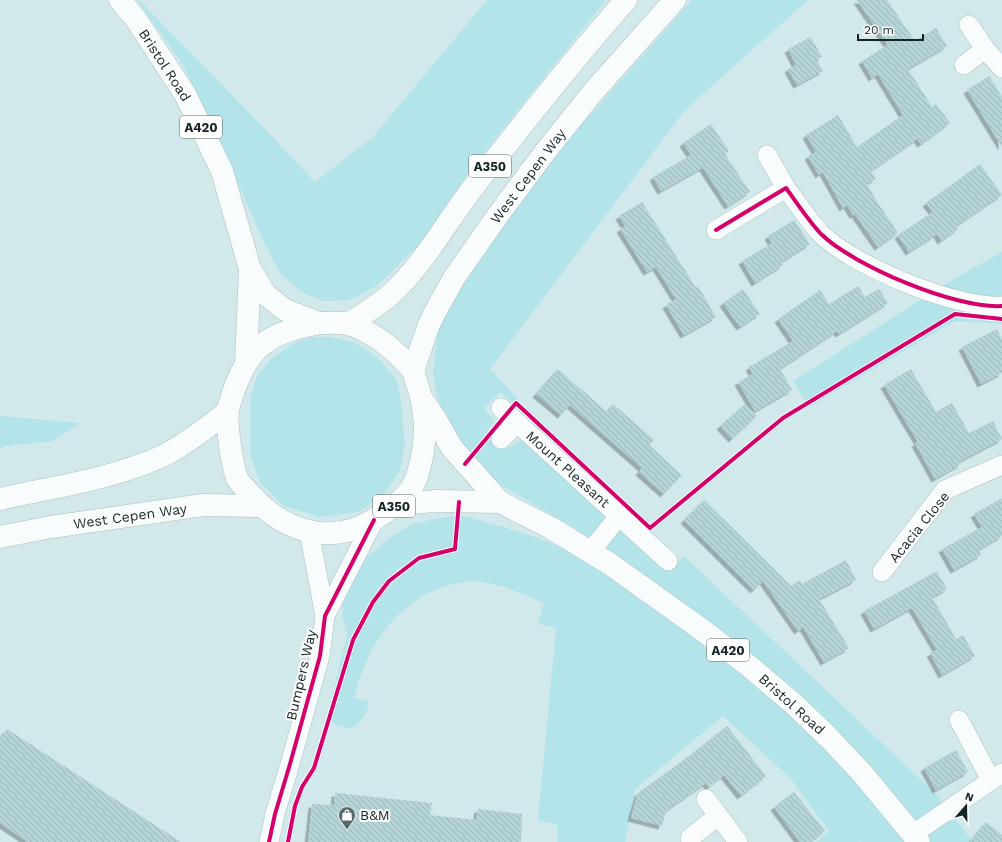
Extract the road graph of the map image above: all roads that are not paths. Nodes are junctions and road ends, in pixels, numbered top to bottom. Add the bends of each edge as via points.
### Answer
1 (120, 0) edge
2 (626, 0) edge
3 (675, 0) edge
4 (969, 25) dead end
5 (985, 49) junction
6 (964, 65) dead end
7 (1002, 68) edge
8 (767, 155) dead end
9 (786, 188) junction
10 (716, 230) dead end
11 (250, 269) junction
12 (1002, 306) edge
13 (319, 323) junction
14 (348, 324) junction
15 (246, 363) junction
16 (413, 371) junction
17 (422, 399) junction
18 (501, 408) dead end
19 (228, 411) junction
20 (517, 423) junction
21 (500, 439) dead end
22 (1002, 464) edge
23 (0, 499) edge
24 (500, 502) junction
25 (397, 504) junction
26 (261, 506) junction
27 (619, 516) junction
28 (374, 520) junction
29 (309, 531) junction
30 (0, 537) edge
31 (590, 552) junction
32 (668, 561) dead end
33 (882, 572) dead end
34 (326, 616) junction
35 (959, 720) dead end
36 (996, 777) edge
37 (706, 800) dead end
38 (718, 816) junction
39 (690, 838) dead end
40 (916, 838) edge
41 (269, 842) edge
42 (738, 842) edge

1 - 11 main road, Bristol Road / A420 via 135,18 185,94 222,170
2 - 14 main road, A350 via 552,87 406,278 371,310
3 - 16 main road, West Cepen Way / A350 via 593,92 498,215 454,278 434,314
4 - 5 street
5 - 6 street
5 - 7 street
8 - 9 street
9 - 10 street
9 - 12 street via 821,234 854,258 915,286 945,296 970,303
11 - 13 main road, Bristol Road / A420 via 265,294 285,310
11 - 15 main road, Bristol Road / A420
13 - 14 main road, A350
13 - 15 main road, A350 via 278,334 261,346
14 - 16 main road, A350 via 372,334 394,350
15 - 19 main road, A350
16 - 17 main road, A350
17 - 24 main road, Bristol Road / A420 via 452,448
17 - 25 main road, A350 via 426,435 423,458 415,482
18 - 20 street, Mount Pleasant
19 - 23 main road via 207,428 164,455 143,464 94,480
19 - 26 main road, A350 via 231,457 238,480
20 - 21 street, Mount Pleasant
20 - 27 street, Mount Pleasant
22 - 33 street, Acacia Close via 945,490
24 - 25 main road, Bristol Road / A420 via 436,501
24 - 31 main road, Bristol Road / A420 via 551,528
25 - 28 main road, A350
26 - 29 main road, A350 via 283,522
26 - 30 main road, West Cepen Way via 204,505
27 - 31 street, Mount Pleasant
27 - 32 street, Mount Pleasant
28 - 29 main road, A350 via 356,529 332,534
28 - 34 street, Bumpers Way
29 - 34 street, Bumpers Way
31 - 40 main road, Bristol Road / A420 via 701,630 796,706 862,773
34 - 41 street, Bumpers Way via 320,656
35 - 36 street
36 - 40 street
37 - 38 street
38 - 39 street
38 - 42 street

